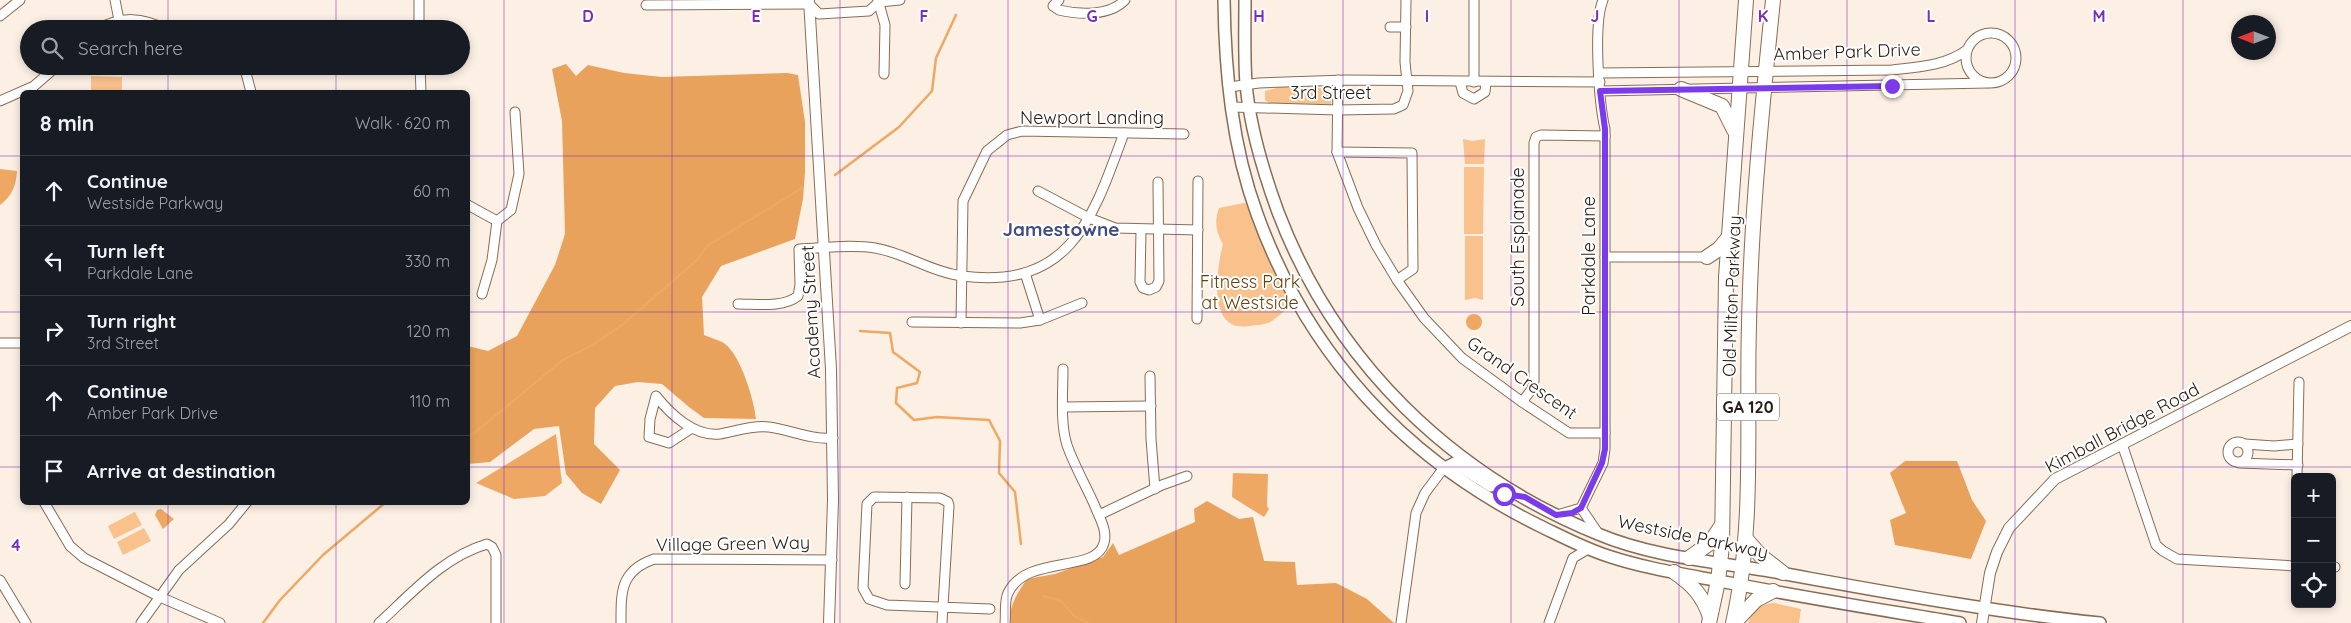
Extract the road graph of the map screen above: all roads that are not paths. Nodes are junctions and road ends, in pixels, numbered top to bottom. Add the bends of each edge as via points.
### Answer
1 (20, 0) edge
2 (115, 0) edge
3 (419, 0) edge
4 (900, 0) edge
5 (1125, 0) edge
6 (1224, 0) edge
7 (1245, 0) edge
8 (1406, 0) edge
9 (1474, 0) edge
10 (1603, 0) edge
11 (1746, 0) edge
12 (1773, 0) edge
13 (811, 1) edge
14 (878, 1) edge
15 (1053, 2) edge
16 (646, 5) dead end
17 (0, 16) edge
18 (119, 20) joint
19 (139, 20) edge
20 (419, 20) edge
21 (1390, 27) dead end
22 (1406, 27) junction
23 (1967, 50) junction
24 (1754, 71) junction
25 (884, 74) dead end
26 (47, 75) edge
27 (246, 75) edge
28 (420, 75) edge
29 (1338, 80) junction
30 (1408, 80) junction
31 (1460, 82) junction
32 (1474, 82) junction
33 (1486, 82) junction
34 (1600, 82) junction
35 (1988, 83) junction
36 (1246, 84) junction
37 (1229, 87) junction
38 (1752, 88) junction
39 (1681, 89) junction
40 (25, 90) edge
41 (251, 90) edge
42 (421, 90) edge
43 (20, 92) edge
44 (0, 101) edge
45 (1250, 106) junction
46 (1232, 107) junction
47 (1338, 110) junction
48 (515, 112) dead end
49 (1124, 133) junction
50 (1184, 134) dead end
51 (1736, 134) junction
52 (1605, 136) junction
53 (1337, 152) junction
54 (1198, 181) dead end
55 (1158, 182) dead end
56 (1038, 191) dead end
57 (470, 206) edge
58 (1089, 218) junction
59 (498, 221) junction
60 (1198, 230) junction
61 (1141, 231) junction
62 (1158, 231) junction
63 (1728, 238) junction
64 (824, 248) junction
65 (1605, 256) junction
66 (1707, 257) junction
67 (1025, 273) junction
68 (962, 276) junction
69 (1726, 277) junction
70 (1397, 280) junction
71 (482, 294) dead end
72 (1082, 303) dead end
73 (738, 304) dead end
74 (1040, 320) junction
75 (1197, 320) dead end
76 (912, 322) dead end
77 (961, 323) junction
78 (2351, 326) edge
79 (0, 343) edge
80 (20, 343) edge
81 (1063, 369) dead end
82 (1150, 376) dead end
83 (2299, 382) dead end
84 (1522, 402) junction
85 (1151, 406) junction
86 (1063, 407) junction
87 (692, 428) junction
88 (1605, 433) junction
89 (833, 438) junction
90 (2122, 444) junction
91 (2245, 444) junction
92 (2298, 444) junction
93 (2238, 462) junction
94 (2298, 464) junction
95 (1443, 468) junction
96 (2297, 473) edge
97 (1188, 476) dead end
98 (1155, 489) junction
99 (908, 497) junction
100 (1525, 497) junction
101 (46, 505) edge
102 (245, 505) edge
103 (1581, 508) junction
104 (1098, 515) junction
105 (1556, 515) junction
106 (1723, 522) junction
107 (1599, 535) junction
108 (1746, 538) junction
109 (1568, 540) junction
110 (1588, 549) junction
111 (1573, 558) junction
112 (1689, 558) junction
113 (832, 560) junction
114 (1721, 563) junction
115 (2291, 566) edge
116 (1744, 567) junction
117 (1674, 572) junction
118 (1783, 573) junction
119 (0, 580) edge
120 (1718, 581) junction
121 (905, 584) dead end
122 (1741, 585) junction
123 (1773, 591) junction
124 (160, 597) junction
125 (943, 608) junction
126 (1984, 608) junction
127 (990, 609) dead end
128 (1709, 621) edge
129 (26, 623) edge
130 (141, 623) edge
131 (220, 623) edge
132 (379, 623) edge
133 (496, 623) edge
134 (621, 623) edge
135 (829, 623) edge
136 (942, 623) edge
137 (1005, 623) edge
138 (1401, 623) edge
139 (1549, 623) edge
140 (1733, 623) edge
141 (1960, 623) edge
142 (1982, 623) edge
143 (2100, 623) edge

1 - 17 street
2 - 18 street
3 - 20 street
4 - 14 street
5 - 15 street via 1106,12 1065,11
6 - 37 main road, Westside Parkway
7 - 36 main road, Westside Parkway
8 - 22 street
9 - 32 street
10 - 34 street, Parkdale Lane via 1598,23
11 - 24 highway, Old Milton Parkway / GA 120
12 - 24 highway, Old Milton Parkway / GA 120
13 - 14 street via 819,14 868,11
13 - 16 street
13 - 64 street, Academy Street
14 - 25 street via 885,25
18 - 19 street
21 - 22 street
22 - 30 street
23 - 24 street, Amber Park Drive via 1957,57 1929,66 1901,69
23 - 35 street via 1970,72
23 - 35 street via 1977,37 1993,32 2001,34 2013,45 2016,52 2014,69 2003,81
24 - 34 street, 3rd Street
24 - 38 highway, Old Milton Parkway / GA 120
24 - 38 highway, Old Milton Parkway / GA 120
26 - 40 street
27 - 41 street
28 - 42 street
29 - 30 street, 3rd Street
29 - 36 street, 3rd Street
29 - 47 street, Grand Crescent
30 - 31 street, 3rd Street
30 - 47 street, 3rd Street via 1407,98 1398,108
31 - 32 street, 3rd Street
31 - 33 street via 1463,93 1474,99 1485,92
32 - 33 street, 3rd Street
33 - 34 street, 3rd Street
34 - 39 street, 3rd Street
34 - 52 street, Parkdale Lane
35 - 38 street, Amber Park Drive
36 - 37 street, 3rd Street
36 - 45 main road, Westside Parkway
37 - 46 main road, Westside Parkway
38 - 39 street, 3rd Street
38 - 51 highway, Old Milton Parkway / GA 120
38 - 108 highway, Old Milton Parkway / GA 120
39 - 51 highway via 1722,106
43 - 44 street
45 - 46 street, 3rd Street
45 - 47 street, 3rd Street
45 - 100 main road, Westside Parkway via 1267,183 1289,240 1334,323 1365,365 1445,445
46 - 95 main road, Westside Parkway via 1256,212 1285,279 1306,316 1353,384
47 - 53 street, Grand Crescent
48 - 59 street via 519,174 511,210
49 - 50 street, Newport Landing
49 - 58 street
49 - 68 street, Newport Landing via 1022,131 993,144 981,159 963,202
51 - 63 highway, Old Milton Parkway / GA 120
52 - 65 street, Parkdale Lane
52 - 84 street, South Esplanade via 1541,135 1534,143 1534,382
53 - 70 street, Grand Crescent via 1358,208
53 - 70 street via 1412,153 1413,268
54 - 60 street
55 - 62 street
56 - 58 street
57 - 59 street
58 - 61 street via 1115,228
58 - 67 street via 1064,252 1046,265
59 - 71 street
60 - 62 street
60 - 75 street
61 - 62 street
61 - 62 street via 1140,282 1149,290 1159,281
63 - 66 highway via 1719,250
63 - 69 highway, Old Milton Parkway / GA 120
64 - 68 street via 889,251 939,271
64 - 73 street via 799,249 800,285 798,296 792,301
64 - 89 street, Academy Street
65 - 66 street
65 - 88 street, Parkdale Lane
66 - 69 highway via 1718,264
67 - 68 street via 1001,277
67 - 74 street
68 - 77 street, Newport Landing
69 - 106 highway, Old Milton Parkway / GA 120
70 - 84 street, Grand Crescent via 1424,318 1462,358
72 - 74 street
74 - 77 street
76 - 77 street
78 - 90 street, Kimball Bridge Road
79 - 80 street
81 - 86 street
82 - 85 street
83 - 92 street
84 - 88 street, Grand Crescent via 1568,433
85 - 86 street
85 - 98 street
86 - 104 street via 1067,443
87 - 87 street via 666,408 656,396 649,437 669,443
87 - 89 street via 706,434 720,434 742,428 766,427 814,438
88 - 103 street, Parkdale Lane via 1602,463
89 - 113 street, Academy Street
90 - 115 street via 2152,535 2162,551 2177,559
90 - 126 street, Kimball Bridge Road via 2055,479 2021,512 1997,552
91 - 92 street
91 - 93 street via 2249,453
91 - 93 street via 2235,442 2228,448 2230,458
92 - 94 street
93 - 94 street
94 - 96 street
95 - 100 main road via 1455,463 1504,494
95 - 109 main road, Westside Parkway via 1502,507
95 - 138 street via 1425,493 1416,513
97 - 98 street
98 - 104 street
99 - 121 street
99 - 125 street via 943,499 949,506
99 - 125 street via 874,497 867,504 863,588 869,599 887,606
100 - 105 main road, Westside Parkway
101 - 124 street via 70,546 84,558
102 - 124 street via 229,524 179,570
103 - 105 street
103 - 107 street
104 - 137 street via 1105,533 1100,550 1075,563 1024,574 1008,593
105 - 107 main road, Westside Parkway
106 - 112 highway via 1710,543
106 - 114 highway, Old Milton Parkway / GA 120
107 - 112 main road, Westside Parkway
108 - 116 highway, Old Milton Parkway / GA 120
108 - 118 highway via 1761,556
109 - 110 main road, Westside Parkway
109 - 111 street
110 - 111 street
110 - 117 main road, Westside Parkway
111 - 139 street
112 - 114 main road, Westside Parkway
113 - 134 street, Village Green Way via 654,559 631,572 624,584
113 - 135 street, Academy Street
114 - 116 main road, Westside Parkway
114 - 120 highway, Old Milton Parkway / GA 120
116 - 118 main road, Westside Parkway
116 - 122 highway, Old Milton Parkway / GA 120
117 - 120 main road, Westside Parkway
117 - 128 highway via 1698,591
118 - 126 main road, Westside Parkway
119 - 129 street
120 - 122 main road, Westside Parkway
120 - 128 highway, Old Milton Parkway / GA 120
122 - 123 main road, Westside Parkway
122 - 140 highway, Old Milton Parkway / GA 120
123 - 140 highway via 1756,600
123 - 141 main road, Westside Parkway
124 - 130 street
124 - 131 street
125 - 127 street
125 - 136 street
126 - 142 street, Kimball Bridge Road
126 - 143 main road, Westside Parkway
132 - 133 street via 452,559 487,544 496,554

